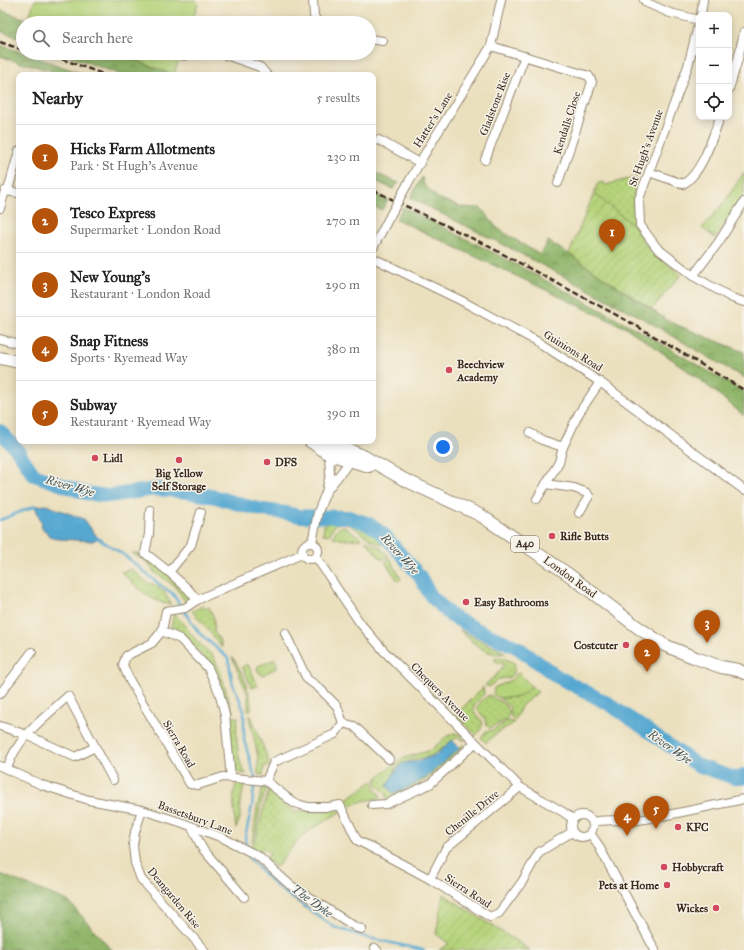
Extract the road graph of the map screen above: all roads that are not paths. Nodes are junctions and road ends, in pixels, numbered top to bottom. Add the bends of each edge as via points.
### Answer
1 (312, 0) edge
2 (501, 0) edge
3 (644, 0) edge
4 (703, 0) edge
5 (701, 12) edge
6 (314, 16) edge
7 (696, 20) edge
8 (744, 32) edge
9 (696, 33) edge
10 (376, 40) edge
11 (383, 41) dead end
12 (490, 46) junction
13 (525, 56) junction
14 (240, 60) edge
15 (264, 72) edge
16 (730, 84) edge
17 (719, 120) edge
18 (376, 140) edge
19 (485, 160) dead end
20 (16, 162) edge
21 (420, 163) junction
22 (649, 172) junction
23 (558, 183) dead end
24 (8, 190) junction
25 (16, 192) edge
26 (744, 203) edge
27 (0, 208) edge
28 (376, 242) edge
29 (376, 259) edge
30 (693, 276) junction
31 (744, 302) edge
32 (0, 339) edge
33 (16, 343) edge
34 (0, 358) edge
35 (16, 361) edge
36 (600, 382) junction
37 (530, 433) dead end
38 (315, 444) edge
39 (326, 444) edge
40 (335, 444) edge
41 (563, 447) junction
42 (330, 454) junction
43 (348, 457) junction
44 (403, 479) junction
45 (546, 484) junction
46 (744, 490) edge
47 (326, 492) junction
48 (537, 499) dead end
49 (150, 510) dead end
50 (201, 512) dead end
51 (579, 513) dead end
52 (312, 543) junction
53 (302, 554) junction
54 (316, 557) junction
55 (169, 572) junction
56 (197, 600) junction
57 (162, 631) junction
58 (286, 633) dead end
59 (32, 652) dead end
60 (742, 670) edge
61 (0, 694) edge
62 (344, 723) junction
63 (0, 726) edge
64 (27, 735) junction
65 (475, 743) junction
66 (95, 747) junction
67 (389, 759) dead end
68 (4, 768) edge
69 (231, 778) junction
70 (113, 780) dead end
71 (264, 781) junction
72 (520, 787) junction
73 (744, 799) edge
74 (372, 805) dead end
75 (142, 810) junction
76 (573, 819) junction
77 (593, 822) junction
78 (192, 827) junction
79 (572, 832) junction
80 (590, 833) junction
81 (430, 880) junction
82 (244, 897) dead end
83 (362, 929) dead end
84 (204, 950) edge
85 (655, 950) edge

1 - 6 street
2 - 12 street, Hatter's Lane
3 - 7 street via 670,13
4 - 5 street
8 - 16 street
9 - 22 street, St Hugh's Avenue via 688,66
10 - 11 street
12 - 13 street, Kendalls Close
12 - 21 street, Hatter's Lane
13 - 19 street, Gladstone Rise
13 - 23 street, Kendalls Close via 589,76 592,82
14 - 15 street via 260,67
17 - 22 street via 708,151 689,181 683,184
18 - 21 street
20 - 24 street
21 - 28 street, Hatter's Lane, bridge
22 - 30 street, St Hugh's Avenue via 639,199 640,225 657,248
24 - 25 street
24 - 27 street via 4,192
26 - 30 street
29 - 36 street, Guinions Road via 460,300 538,342
30 - 31 street, St Hugh's Avenue
32 - 33 street
34 - 35 main road
36 - 41 street via 579,413
36 - 46 street, Guinions Road
37 - 41 street
38 - 42 main road, London Road / A40
39 - 43 main road
40 - 44 main road, London Road / A40 via 363,456
41 - 45 street via 559,462
42 - 43 main road, London Road / A40
42 - 47 street via 330,474
43 - 44 main road, London Road / A40
43 - 47 street via 344,469
44 - 60 main road, London Road / A40 via 480,515 568,574 664,645 715,665
45 - 48 street
45 - 51 street via 588,492 589,496
47 - 52 street via 318,512
49 - 55 street via 145,553
50 - 55 street via 191,545
52 - 53 street via 304,545
52 - 54 street via 318,548
53 - 54 street via 308,559
53 - 56 street
54 - 65 street, Chequers Avenue via 360,623
55 - 56 street
56 - 57 street via 185,608 166,611
57 - 69 street via 180,639 208,668 219,692 225,715
57 - 69 street, Sierra Road via 152,643 126,656 123,665 130,681 190,784 198,785 223,777
58 - 62 street via 307,679 337,706
59 - 61 street
62 - 67 street via 354,726
62 - 71 street via 335,734 274,762
63 - 64 street
64 - 66 street via 74,757
64 - 66 street via 68,696
64 - 68 street
65 - 72 street, Chequers Avenue
65 - 74 street via 430,784 386,804
66 - 70 street
68 - 75 street, Bassetsbury Lane via 42,785 89,800
69 - 71 street, Sierra Road
71 - 81 street, Sierra Road via 294,803 308,807 340,805 357,840
72 - 76 street, Chequers Avenue
72 - 81 street, Chenille Drive via 446,848
73 - 77 street via 637,820
75 - 78 street, Bassetsbury Lane
75 - 84 street, Deangarden Rise via 133,846 135,863 141,879
76 - 77 street via 578,815 585,815
76 - 79 street via 570,827
77 - 80 street
78 - 82 street via 202,848
78 - 83 street, Bassetsbury Lane via 223,838 255,854 290,884 351,925
79 - 80 street via 580,837 588,836
79 - 81 street, Sierra Road via 539,852 522,882 499,913 490,917
80 - 85 street

